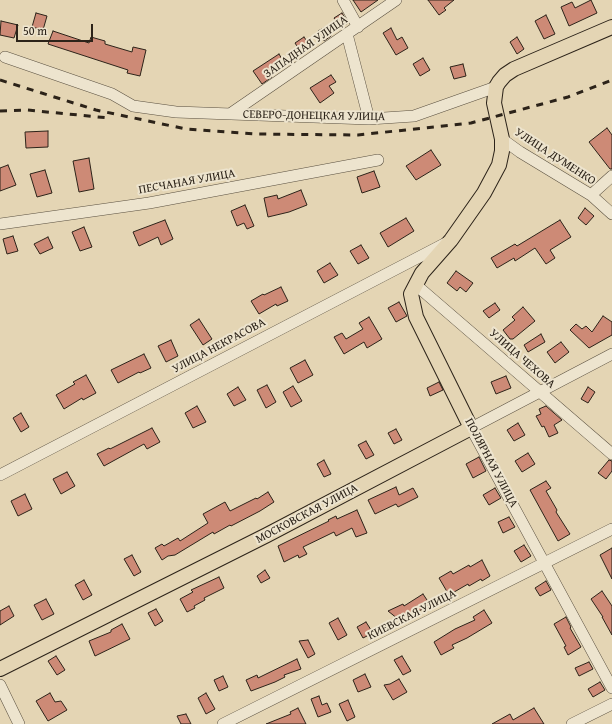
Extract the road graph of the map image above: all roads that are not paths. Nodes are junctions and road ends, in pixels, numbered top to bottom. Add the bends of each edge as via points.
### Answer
1 (343, 0) edge
2 (396, 0) edge
3 (358, 26) junction
4 (612, 27) edge
5 (347, 34) junction
6 (5, 57) dead end
7 (496, 87) junction
8 (230, 114) junction
9 (369, 118) junction
10 (502, 139) junction
11 (378, 160) dead end
12 (612, 176) edge
13 (591, 195) junction
14 (612, 214) edge
15 (0, 224) edge
16 (451, 240) junction
17 (416, 285) junction
18 (612, 354) edge
19 (540, 392) junction
20 (471, 428) junction
21 (612, 454) edge
22 (0, 475) edge
23 (612, 530) edge
24 (544, 563) junction
25 (0, 669) edge
26 (0, 685) edge
27 (612, 688) edge
28 (612, 704) edge
29 (19, 724) edge
30 (223, 724) edge
31 (572, 724) edge

1 - 3 street
2 - 3 street, ЗАПАДНАЯ УЛИЦА
3 - 5 street, ЗАПАДНАЯ УЛИЦА
4 - 7 main road, СЕВЕРО-ДОНЕЦКАЯ УЛИЦА via 514,69 505,75
5 - 8 street, ЗАПАДНАЯ УЛИЦА
5 - 9 street
6 - 8 street, СЕВЕРО-ДОНЕЦКАЯ УЛИЦА via 112,94 133,106 176,112
7 - 9 street, СЕВЕРО-ДОНЕЦКАЯ УЛИЦА via 414,116
7 - 10 main road, ПОЛЯРНАЯ УЛИЦА via 494,103
8 - 9 street, СЕВЕРО-ДОНЕЦКАЯ УЛИЦА
10 - 13 street, УЛИЦА ДУМЕНКО
10 - 16 main road, ПОЛЯРНАЯ УЛИЦА via 502,151 494,177
11 - 15 street, ПЕСЧАНАЯ УЛИЦА via 148,203
12 - 13 street
13 - 14 street, УЛИЦА ДУМЕНКО
16 - 17 main road, ПОЛЯРНАЯ УЛИЦА via 422,273
16 - 22 street, УЛИЦА НЕКРАСОВА
17 - 19 street, УЛИЦА ЧЕХОВА
17 - 20 main road, ПОЛЯРНАЯ УЛИЦА via 411,294 416,317
18 - 19 street, МОСКОВСКАЯ УЛИЦА
19 - 20 street, МОСКОВСКАЯ УЛИЦА
19 - 21 street, УЛИЦА ЧЕХОВА
20 - 24 street, ПОЛЯРНАЯ УЛИЦА
20 - 25 main road, МОСКОВСКАЯ УЛИЦА via 267,535
23 - 24 street, КИЕВСКАЯ УЛИЦА
24 - 27 street, ПОЛЯРНАЯ УЛИЦА
24 - 30 street, КИЕВСКАЯ УЛИЦА
26 - 29 street
28 - 31 street

